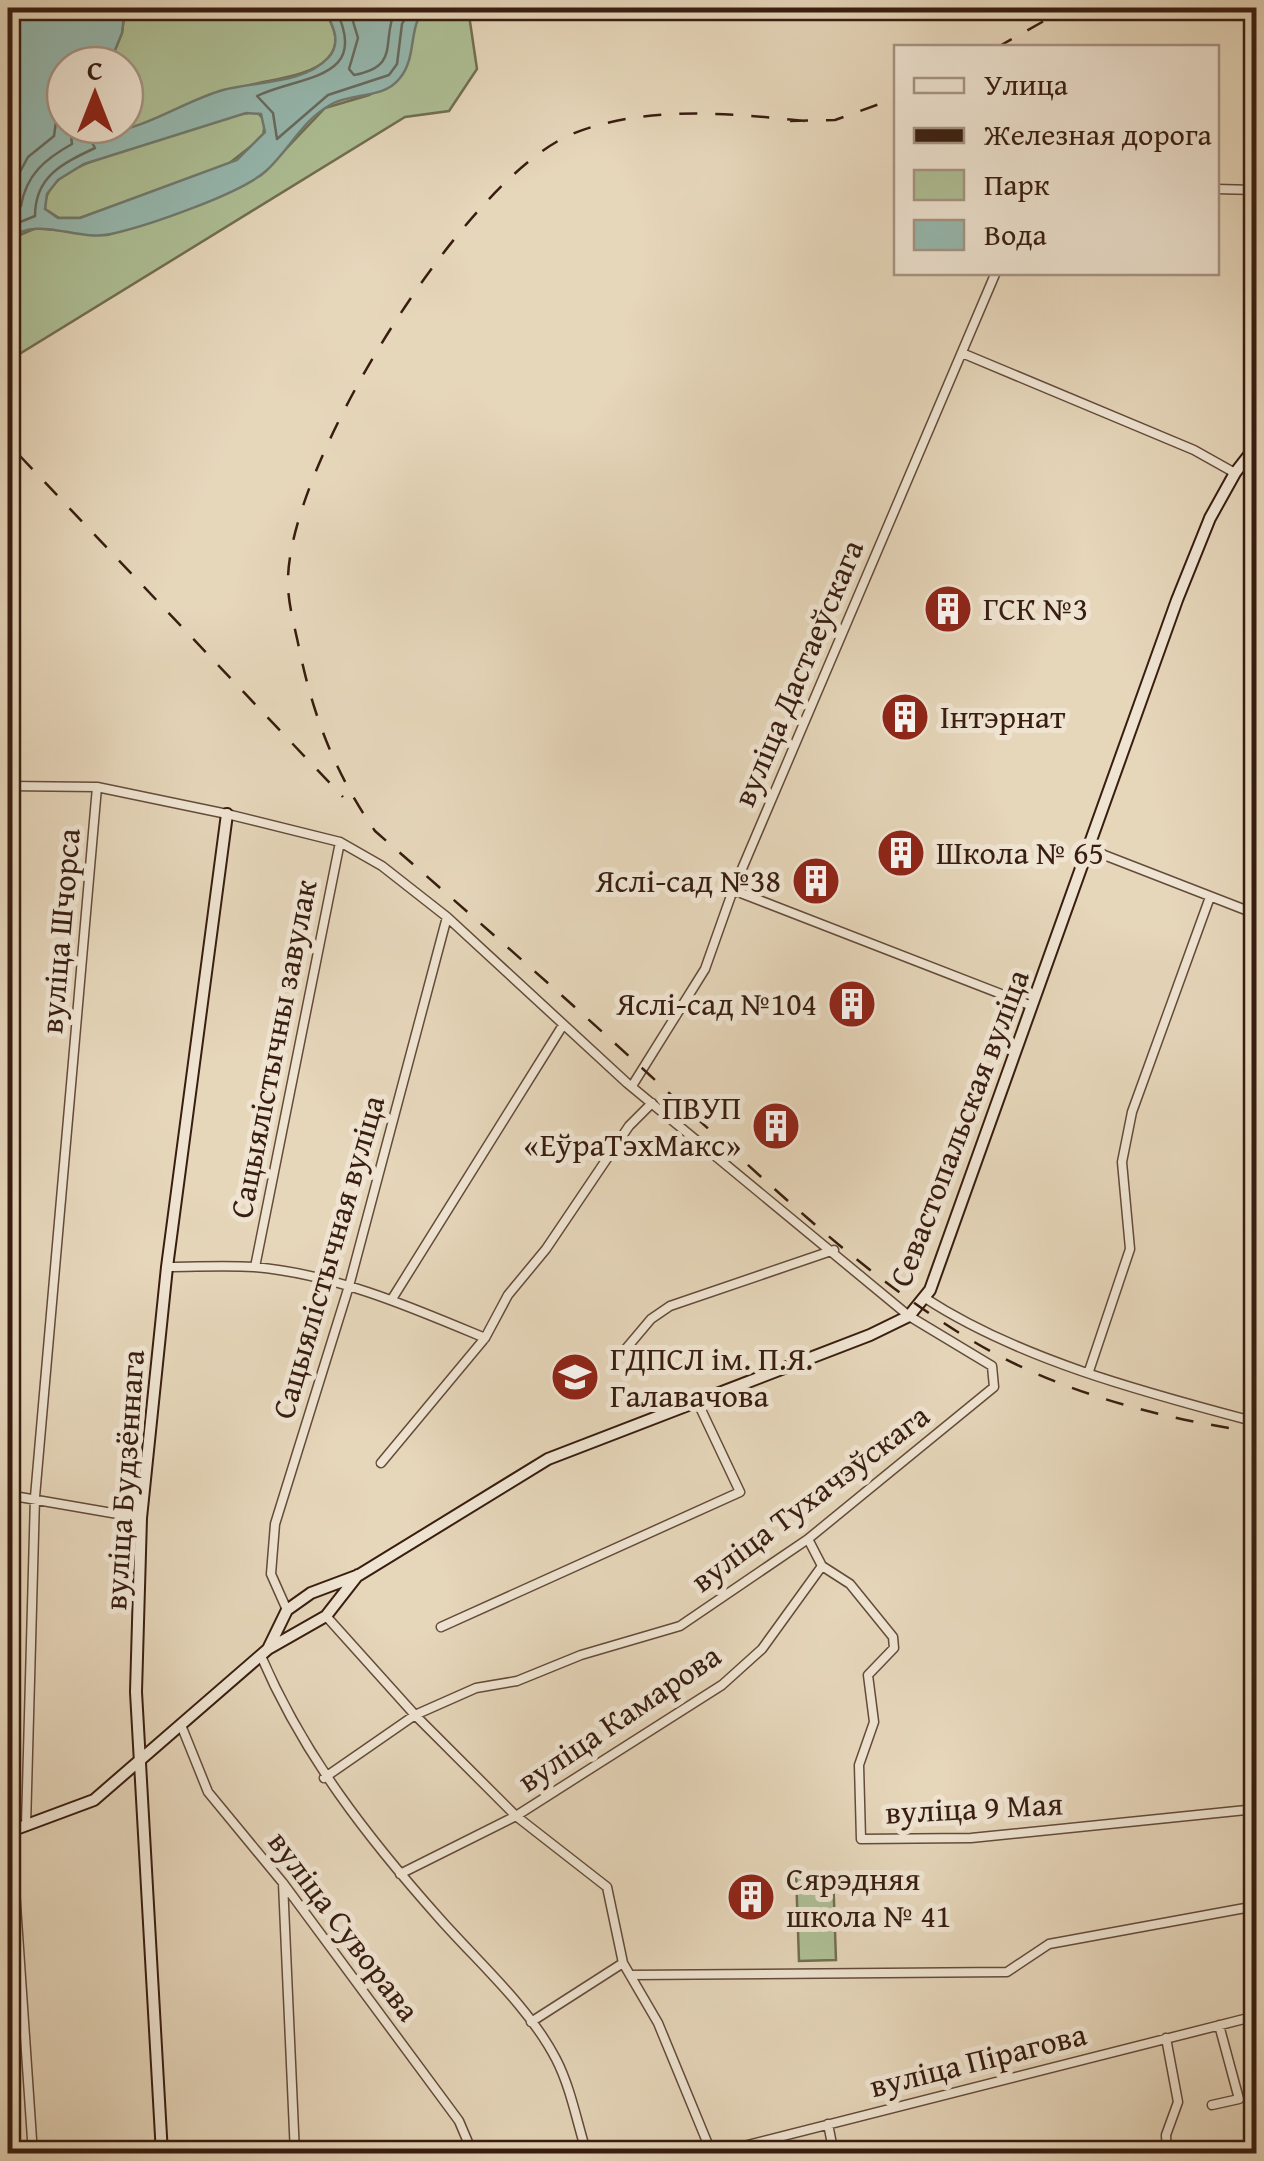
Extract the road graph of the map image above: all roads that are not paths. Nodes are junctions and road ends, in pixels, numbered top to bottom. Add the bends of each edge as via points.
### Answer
1 (1219, 190) edge
2 (1256, 190) edge
3 (995, 275) edge
4 (962, 353) junction
5 (1255, 450) edge
6 (1234, 473) junction
7 (8, 786) edge
8 (97, 787) junction
9 (227, 814) junction
10 (340, 842) junction
11 (1091, 846) junction
12 (734, 890) junction
13 (1210, 897) junction
14 (1256, 914) edge
15 (448, 916) junction
16 (1034, 1006) junction
17 (563, 1025) junction
18 (630, 1085) junction
19 (652, 1103) junction
20 (834, 1250) junction
21 (255, 1267) junction
22 (167, 1268) junction
23 (350, 1286) junction
24 (392, 1298) junction
25 (925, 1298) junction
26 (908, 1316) junction
27 (486, 1338) junction
28 (624, 1352) dead end
29 (1089, 1372) junction
30 (697, 1401) junction
31 (1256, 1422) edge
32 (382, 1463) dead end
33 (8, 1495) edge
34 (36, 1497) junction
35 (141, 1518) junction
36 (808, 1539) junction
37 (822, 1566) junction
38 (359, 1574) junction
39 (310, 1593) junction
40 (287, 1610) junction
41 (328, 1614) junction
42 (440, 1626) dead end
43 (304, 1631) junction
44 (264, 1652) junction
45 (415, 1715) junction
46 (181, 1724) junction
47 (142, 1762) junction
48 (324, 1778) junction
49 (1256, 1810) edge
50 (516, 1816) junction
51 (26, 1826) junction
52 (9, 1831) edge
53 (400, 1874) junction
54 (284, 1883) junction
55 (1256, 1906) edge
56 (624, 1963) junction
57 (630, 1976) junction
58 (1256, 2016) edge
59 (531, 2022) junction
60 (1218, 2025) junction
61 (1166, 2038) junction
62 (1212, 2105) dead end
63 (828, 2124) junction
64 (33, 2154) edge
65 (162, 2154) edge
66 (294, 2154) edge
67 (473, 2154) edge
68 (587, 2154) edge
69 (712, 2154) edge
70 (834, 2154) edge
71 (1167, 2154) edge

1 - 2 street
3 - 4 street, вуліца Дастаеўскага
4 - 6 street
4 - 12 street, вуліца Дастаеўскага
5 - 6 street, Севастопальская вуліца
6 - 11 street, Севастопальская вуліца via 1177,600
7 - 8 street
8 - 9 street
8 - 34 street, вуліца Шчорса
9 - 10 street
9 - 22 street, вуліца Будзённага
10 - 15 street
10 - 21 street, Сацыялістычны завулак
11 - 13 street
11 - 16 street, Севастопальская вуліца
12 - 16 street
12 - 18 street, вуліца Дастаеўскага via 705,968
13 - 14 street
13 - 29 street via 1132,1112 1122,1162 1130,1249
15 - 17 street
15 - 23 street, Сацыялістычная вуліца
16 - 25 street, Севастопальская вуліца
17 - 18 street
17 - 24 street
18 - 19 street
19 - 20 street
19 - 27 street via 508,1295
20 - 26 street
20 - 28 street via 670,1306
21 - 22 street
21 - 23 street
22 - 35 street, вуліца Будзённага
23 - 24 street
23 - 40 street, Сацыялістычная вуліца via 274,1524 271,1574
24 - 27 street
25 - 26 street, Севастопальская вуліца
25 - 29 street via 960,1320
26 - 30 street, Севастопальская вуліца
26 - 36 street, вуліца Тухачэўскага via 992,1366 994,1387
27 - 32 street
29 - 31 street
30 - 38 street, Севастопальская вуліца via 548,1459
30 - 42 street via 740,1492
33 - 34 street
34 - 35 street
34 - 51 street, вуліца Шчорса
35 - 47 street, вуліца Будзённага via 136,1692
36 - 37 street, вуліца 9 Мая
36 - 45 street, вуліца Тухачэўскага via 680,1626 517,1682 476,1688
37 - 49 street, вуліца 9 Мая via 850,1584 893,1637 894,1648 866,1684 874,1722 859,1765 861,1839 971,1838
37 - 50 street, вуліца Камарова via 762,1648 722,1685
38 - 39 street, Севастопальская вуліца
38 - 41 street, Севастопальская вуліца
39 - 40 street, Севастопальская вуліца
39 - 41 street via 326,1598
40 - 43 street via 289,1627
40 - 44 street, Севастопальская вуліца
41 - 43 street, Севастопальская вуліца
41 - 45 street, вуліца Камарова
43 - 44 street, Севастопальская вуліца
44 - 46 street, Севастопальская вуліца
44 - 48 street via 289,1721
45 - 48 street, вуліца Тухачэўскага
45 - 50 street, вуліца Камарова
46 - 47 street, Севастопальская вуліца
46 - 54 street, вуліца Суворава via 208,1792
47 - 51 street, Севастопальская вуліца via 94,1800
47 - 65 street, вуліца Будзённага
48 - 53 street
50 - 53 street, вуліца Камарова
50 - 56 street, вуліца Камарова via 607,1888
51 - 52 street, Севастопальская вуліца
52 - 64 street
53 - 59 street
54 - 66 street
54 - 67 street, вуліца Суворава via 459,2121
55 - 57 street via 1050,1944 1007,1972
56 - 57 street, вуліца Камарова
56 - 59 street
57 - 69 street, вуліца Камарова via 658,2023
58 - 60 street, вуліца Пірагова
59 - 68 street via 557,2061
60 - 61 street, вуліца Пірагова
60 - 62 street via 1239,2098
61 - 63 street, вуліца Пірагова
61 - 71 street via 1178,2102
63 - 69 street, вуліца Пірагова
63 - 70 street

